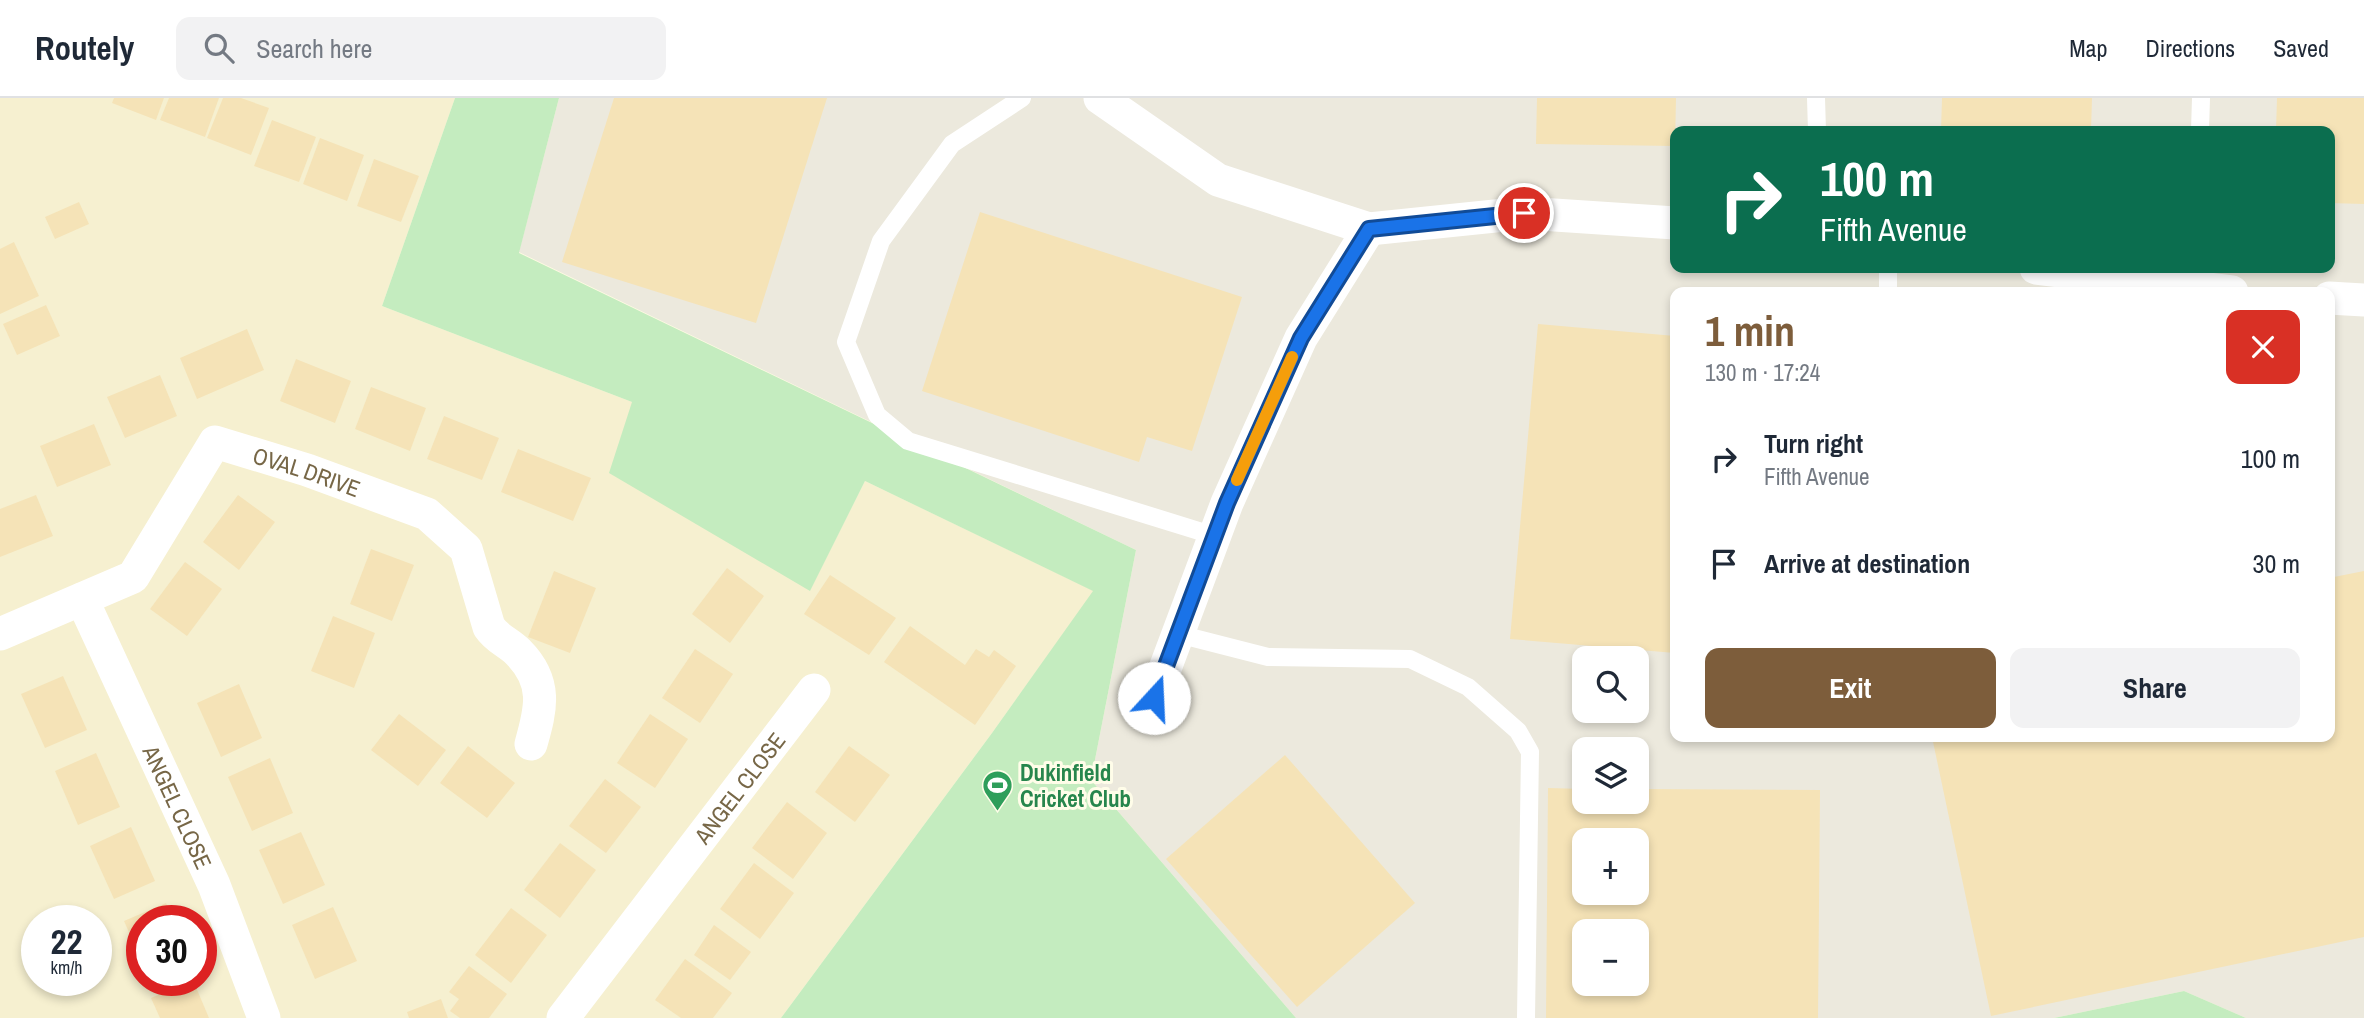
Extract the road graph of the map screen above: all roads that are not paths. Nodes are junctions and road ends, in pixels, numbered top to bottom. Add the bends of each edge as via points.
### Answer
1 (1021, 98) edge
2 (1100, 98) edge
3 (1816, 98) edge
4 (2201, 98) edge
5 (1817, 126) edge
6 (2200, 126) edge
7 (1670, 223) edge
8 (1369, 229) junction
9 (2118, 273) edge
10 (2199, 278) edge
11 (2220, 287) edge
12 (2335, 298) edge
13 (2364, 300) edge
14 (1215, 536) junction
15 (82, 599) junction
16 (0, 634) edge
17 (1178, 634) junction
18 (814, 690) dead end
19 (1154, 698) dead end
20 (531, 744) dead end
21 (264, 1018) edge
22 (563, 1018) edge
23 (1526, 1018) edge

1 - 14 lane via 952,144 881,241 846,342 863,386 877,415 908,441
2 - 8 street via 1218,180
3 - 5 lane
4 - 6 lane
7 - 8 street via 1524,213
8 - 14 street via 1301,338
9 - 10 street
10 - 11 street
12 - 13 street
14 - 17 street
15 - 16 street, OVAL DRIVE
15 - 20 street, OVAL DRIVE via 134,577 215,442 307,470 427,514 466,549 489,627 518,651 539,689 541,709
15 - 21 street, ANGEL CLOSE via 214,885
17 - 19 street
17 - 23 lane via 1268,657 1410,659 1468,687 1518,731 1530,752
18 - 22 street, ANGEL CLOSE

